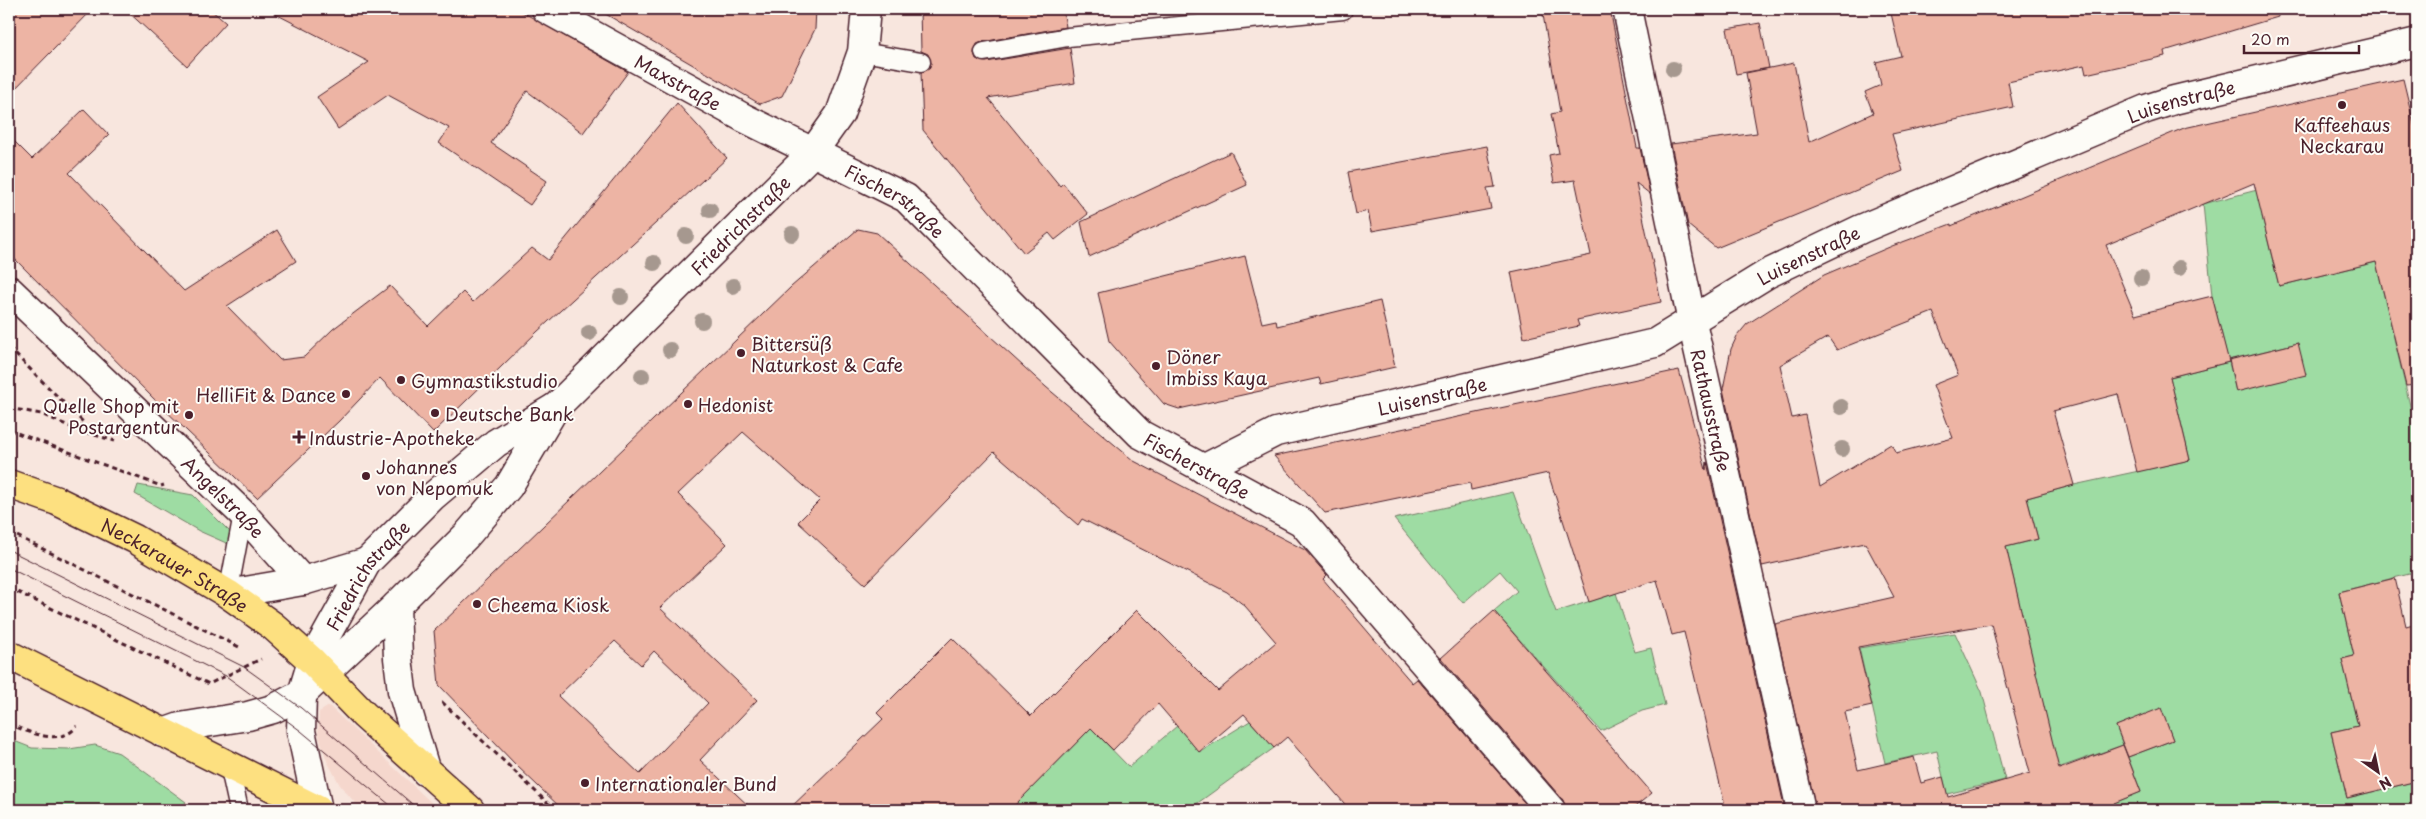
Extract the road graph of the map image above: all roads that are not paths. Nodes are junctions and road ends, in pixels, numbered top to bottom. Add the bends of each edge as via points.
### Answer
1 (546, 9) edge
2 (866, 9) edge
3 (1627, 9) edge
4 (1344, 10) edge
5 (2417, 42) edge
6 (862, 52) junction
7 (984, 52) dead end
8 (921, 62) dead end
9 (813, 152) junction
10 (9, 290) edge
11 (1692, 322) junction
12 (555, 408) junction
13 (1203, 469) junction
14 (9, 484) edge
15 (244, 514) junction
16 (367, 562) junction
17 (303, 581) junction
18 (228, 594) junction
19 (396, 606) junction
20 (9, 655) edge
21 (318, 668) junction
22 (302, 694) junction
23 (163, 733) junction
24 (229, 764) junction
25 (426, 772) junction
26 (238, 810) edge
27 (318, 810) edge
28 (470, 810) edge
29 (1551, 810) edge
30 (1801, 810) edge

1 - 9 street, Maxstraße via 744,118
2 - 6 street, Friedrichstraße
3 - 11 street, Rathausstraße
4 - 7 lane via 1068,37
5 - 11 street, Luisenstraße via 2146,109 1861,229 1768,274
6 - 8 lane
6 - 9 street, Friedrichstraße via 840,114
9 - 12 street, Friedrichstraße
9 - 13 street, Fischerstraße via 906,198 1140,434
10 - 15 street, Angelstraße
11 - 13 street, Luisenstraße via 1655,343 1276,432
11 - 30 street, Rathausstraße
12 - 16 street, Friedrichstraße via 496,443 432,497
12 - 19 street, Friedrichstraße via 509,486 466,536
13 - 29 street, Fischerstraße via 1302,522
14 - 18 main road, Neckarauer Straße via 57,501 135,539
15 - 17 street, Angelstraße
15 - 18 lane
16 - 17 street
16 - 21 street, Friedrichstraße
17 - 18 street
18 - 21 main road, Neckarauer Straße via 272,626
19 - 21 street, Friedrichstraße
19 - 25 street via 400,681
20 - 23 main road
21 - 22 street
21 - 25 main road, Neckarauer Straße
22 - 23 street via 273,709
22 - 27 street via 301,731
23 - 24 main road
24 - 26 lane
24 - 27 main road
25 - 28 main road, Neckarauer Straße

